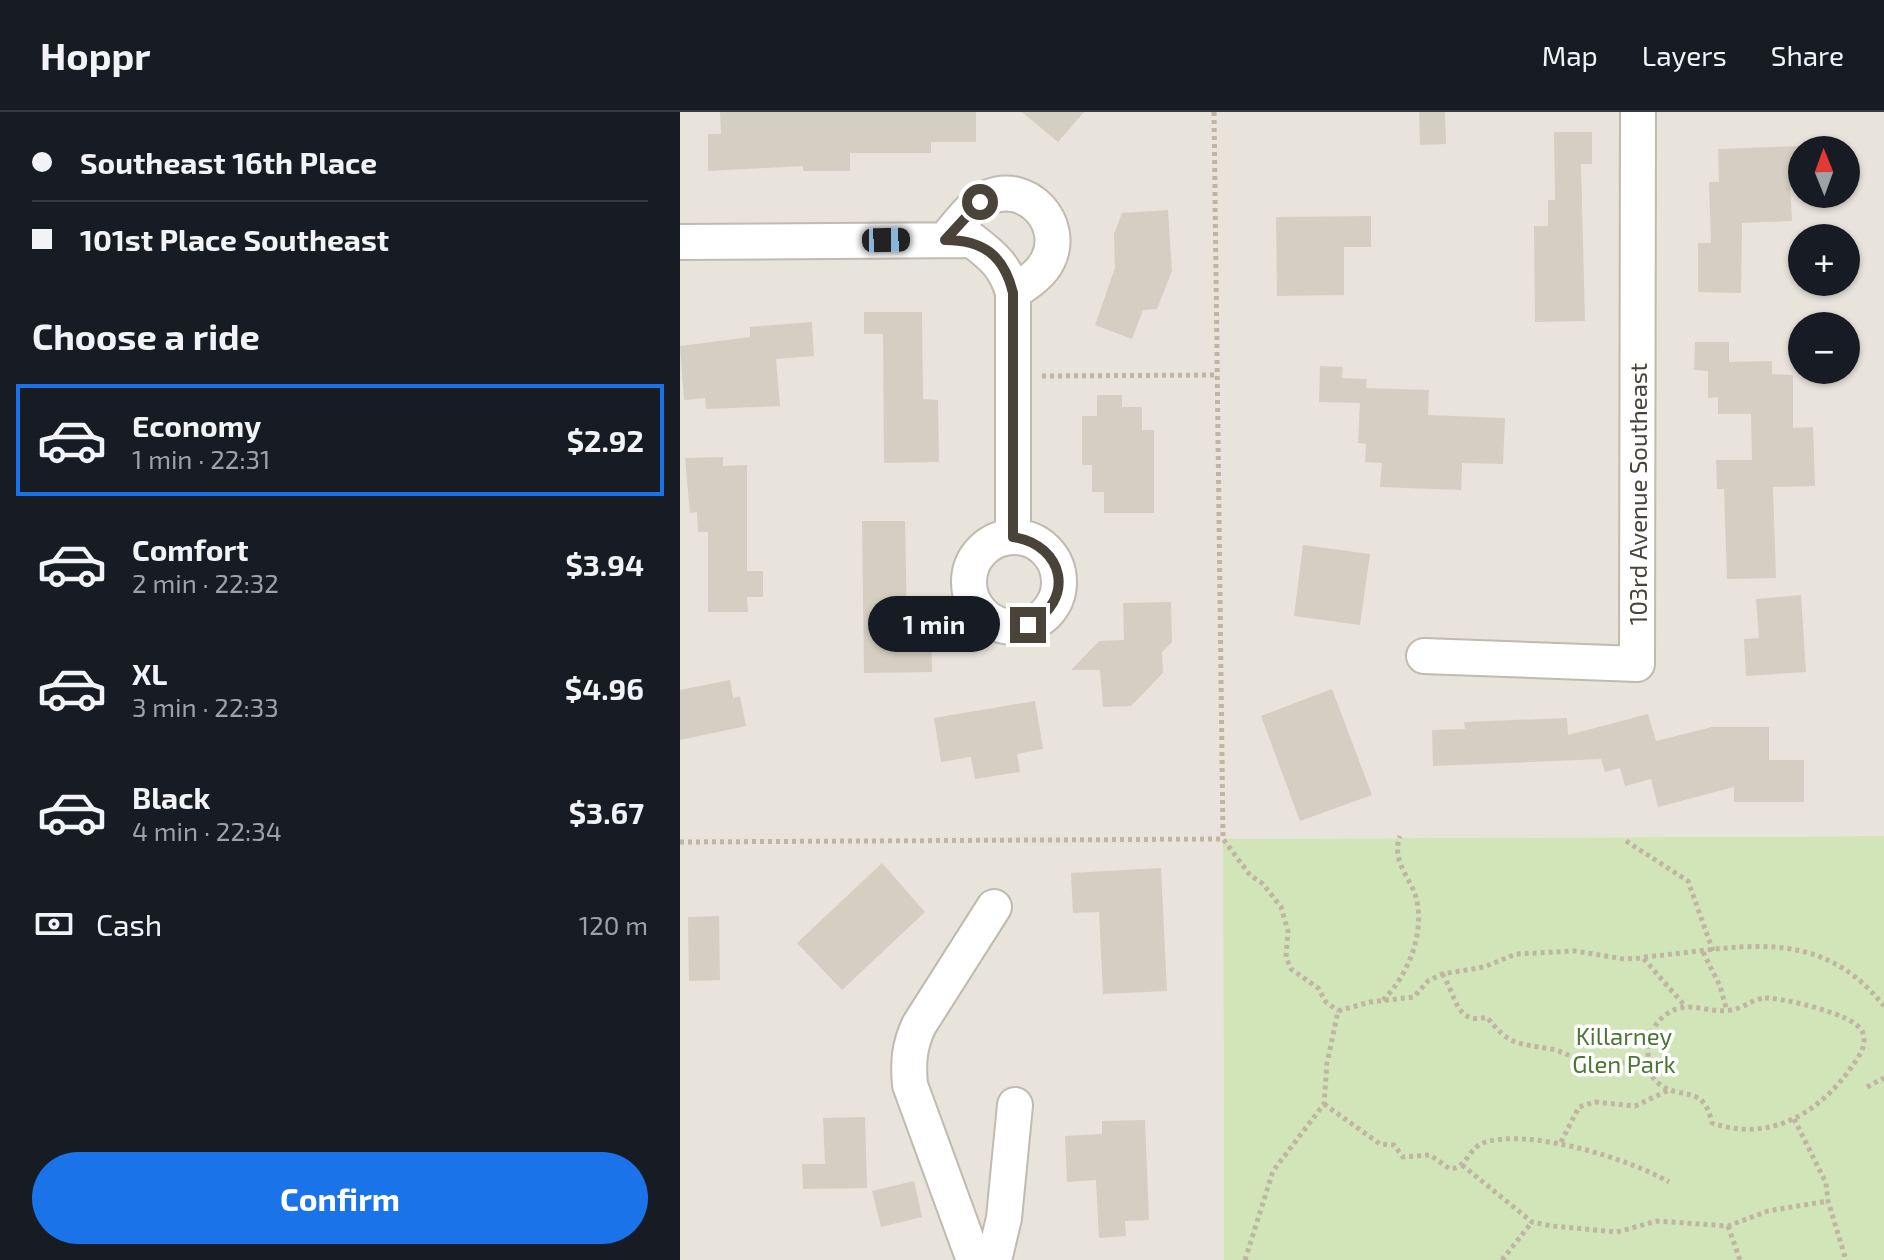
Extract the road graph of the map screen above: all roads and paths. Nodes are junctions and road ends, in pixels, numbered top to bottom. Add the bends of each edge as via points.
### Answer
1 (1214, 112) edge
2 (1638, 112) edge
3 (945, 240) junction
4 (680, 242) edge
5 (1013, 293) junction
6 (1217, 375) junction
7 (1013, 376) junction
8 (1013, 537) dead end
9 (1424, 656) dead end
10 (1400, 836) dead end
11 (1223, 839) junction
12 (1626, 841) dead end
13 (680, 842) edge
14 (994, 907) dead end
15 (1713, 951) junction
16 (1703, 952) junction
17 (1643, 958) junction
18 (1442, 974) junction
19 (1383, 1001) junction
20 (1884, 1006) edge
21 (1686, 1007) junction
22 (1338, 1011) junction
23 (1727, 1011) junction
24 (1649, 1060) junction
25 (1884, 1078) edge
26 (1867, 1087) dead end
27 (1669, 1089) junction
28 (1324, 1104) junction
29 (1015, 1105) dead end
30 (1794, 1119) junction
31 (1561, 1142) junction
32 (1462, 1165) junction
33 (1669, 1182) dead end
34 (1828, 1201) junction
35 (1532, 1222) junction
36 (1728, 1226) junction
37 (974, 1260) edge
38 (994, 1260) edge
39 (1245, 1260) edge
40 (1502, 1260) edge
41 (1740, 1260) edge
42 (1846, 1260) edge

1 - 6 path
2 - 9 street, 103rd Avenue Southeast via 1637,664
3 - 4 street
3 - 5 street via 972,240 1007,271
3 - 5 street via 992,196 1018,195 1041,209 1052,232 1050,257
5 - 7 street
6 - 7 path
6 - 11 path
7 - 8 street
10 - 19 path via 1399,861 1415,897 1416,938 1405,970
11 - 13 path
11 - 22 path via 1281,907 1291,969
12 - 15 path via 1688,881
14 - 37 street via 919,1025 908,1063 910,1085
15 - 16 path
15 - 20 path via 1773,945 1819,954 1856,976
16 - 17 path
16 - 23 path
17 - 18 path via 1533,952
17 - 21 path
18 - 19 path via 1414,997
18 - 24 path via 1461,1012 1473,1019 1487,1017 1518,1046 1552,1049 1591,1062
19 - 22 path
21 - 23 path
21 - 24 path via 1667,1014 1653,1028
22 - 28 path
23 - 30 path via 1750,1000 1773,998 1833,1014 1862,1030 1863,1048 1842,1081 1814,1109
24 - 27 path via 1656,1081
25 - 26 path
27 - 30 path via 1696,1094 1712,1123 1722,1126 1764,1129
27 - 31 path via 1635,1106 1582,1105
28 - 32 path via 1380,1144 1394,1145 1403,1157 1425,1154 1450,1169
28 - 39 path via 1273,1171
29 - 38 street via 1004,1218
30 - 34 path via 1826,1183
31 - 32 path via 1493,1141 1474,1148
31 - 33 path
32 - 35 path
34 - 36 path via 1768,1211
34 - 42 path
35 - 36 path via 1617,1232 1657,1221
35 - 40 path
36 - 41 path

